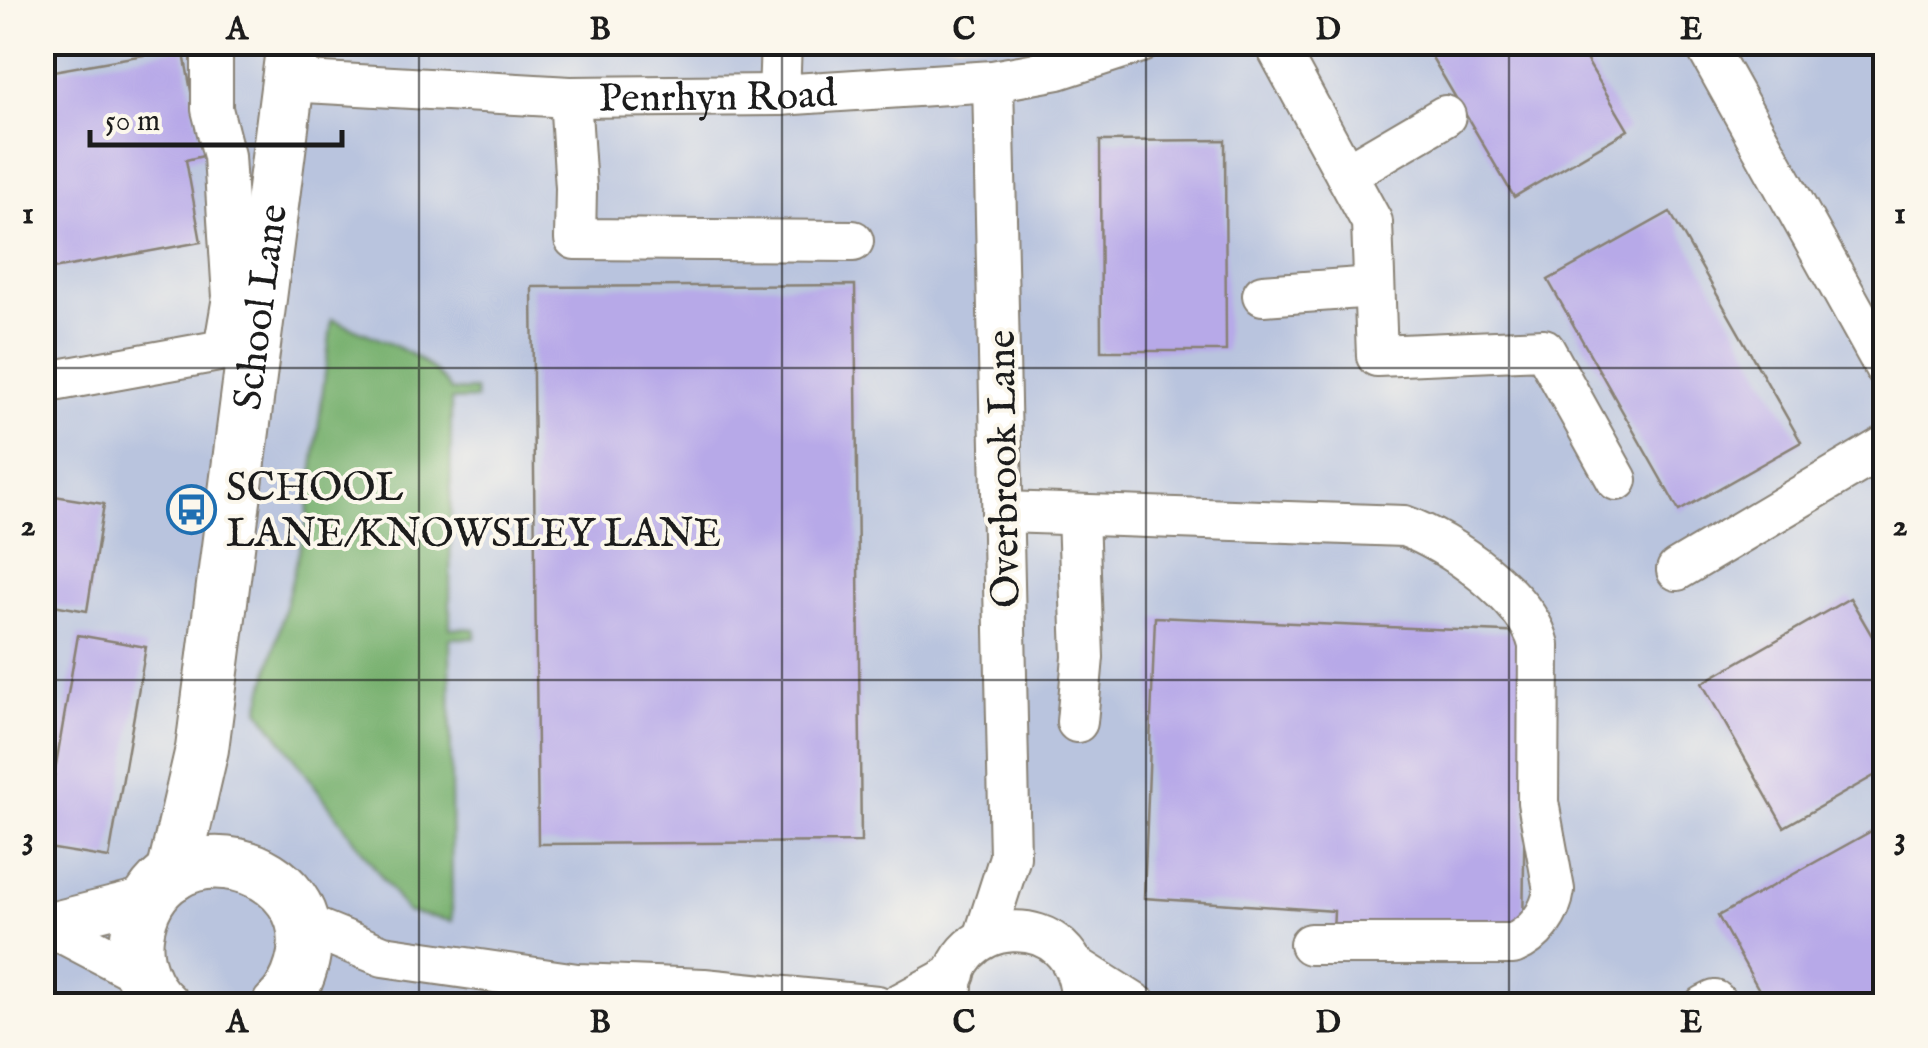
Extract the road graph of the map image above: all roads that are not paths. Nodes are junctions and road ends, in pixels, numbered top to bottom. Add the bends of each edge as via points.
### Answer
1 (212, 42) edge
2 (781, 42) edge
3 (1141, 42) edge
4 (1274, 42) edge
5 (1704, 42) edge
6 (290, 62) edge
7 (993, 81) junction
8 (779, 95) junction
9 (570, 97) junction
10 (1445, 116) dead end
11 (1346, 174) junction
12 (853, 241) dead end
13 (1374, 287) junction
14 (1263, 294) dead end
15 (1886, 369) edge
16 (42, 383) edge
17 (1886, 446) edge
18 (1617, 480) dead end
19 (1002, 512) junction
20 (1078, 514) junction
21 (1677, 570) dead end
22 (1077, 722) dead end
23 (202, 749) junction
24 (1010, 858) junction
25 (252, 867) junction
26 (162, 886) junction
27 (46, 922) edge
28 (302, 924) junction
29 (1046, 936) junction
30 (984, 938) junction
31 (1310, 944) dead end
32 (384, 956) junction
33 (1075, 966) junction
34 (954, 990) edge
35 (288, 991) edge
36 (576, 995) edge
37 (154, 996) edge
38 (877, 1006) edge
39 (896, 1006) edge
40 (1080, 1006) edge
41 (1138, 1006) edge

1 - 16 street via 212,109 224,156 233,297 224,350
2 - 8 street
3 - 7 street, Penrhyn Road
4 - 11 street
5 - 15 street
6 - 9 street, Penrhyn Road
6 - 23 main road, School Lane
7 - 8 street, Penrhyn Road
7 - 19 street, Overbrook Lane
8 - 9 street, Penrhyn Road
9 - 12 street via 574,239
10 - 11 street
11 - 13 street via 1372,222
13 - 14 street
13 - 18 street via 1377,356 1544,349
17 - 21 street
19 - 20 street
19 - 24 street, Overbrook Lane
20 - 22 street via 1083,657
20 - 31 street via 1404,526 1463,557 1535,628 1538,802 1554,890 1540,923 1514,944
23 - 25 main road, School Lane via 230,832
23 - 26 main road, School Lane
24 - 29 street, Overbrook Lane
24 - 30 street, Overbrook Lane
25 - 26 main road via 212,861
25 - 28 main road, School Lane via 283,890
26 - 27 street
26 - 37 main road, School Lane via 139,922 136,948
27 - 37 street
28 - 32 street
28 - 35 main road via 306,950
29 - 30 street via 1026,930
29 - 33 street, Overbrook Lane
30 - 34 street via 972,947
32 - 35 street
32 - 36 street
33 - 40 street
33 - 41 street, Overbrook Lane
34 - 39 street
36 - 38 street via 704,989

